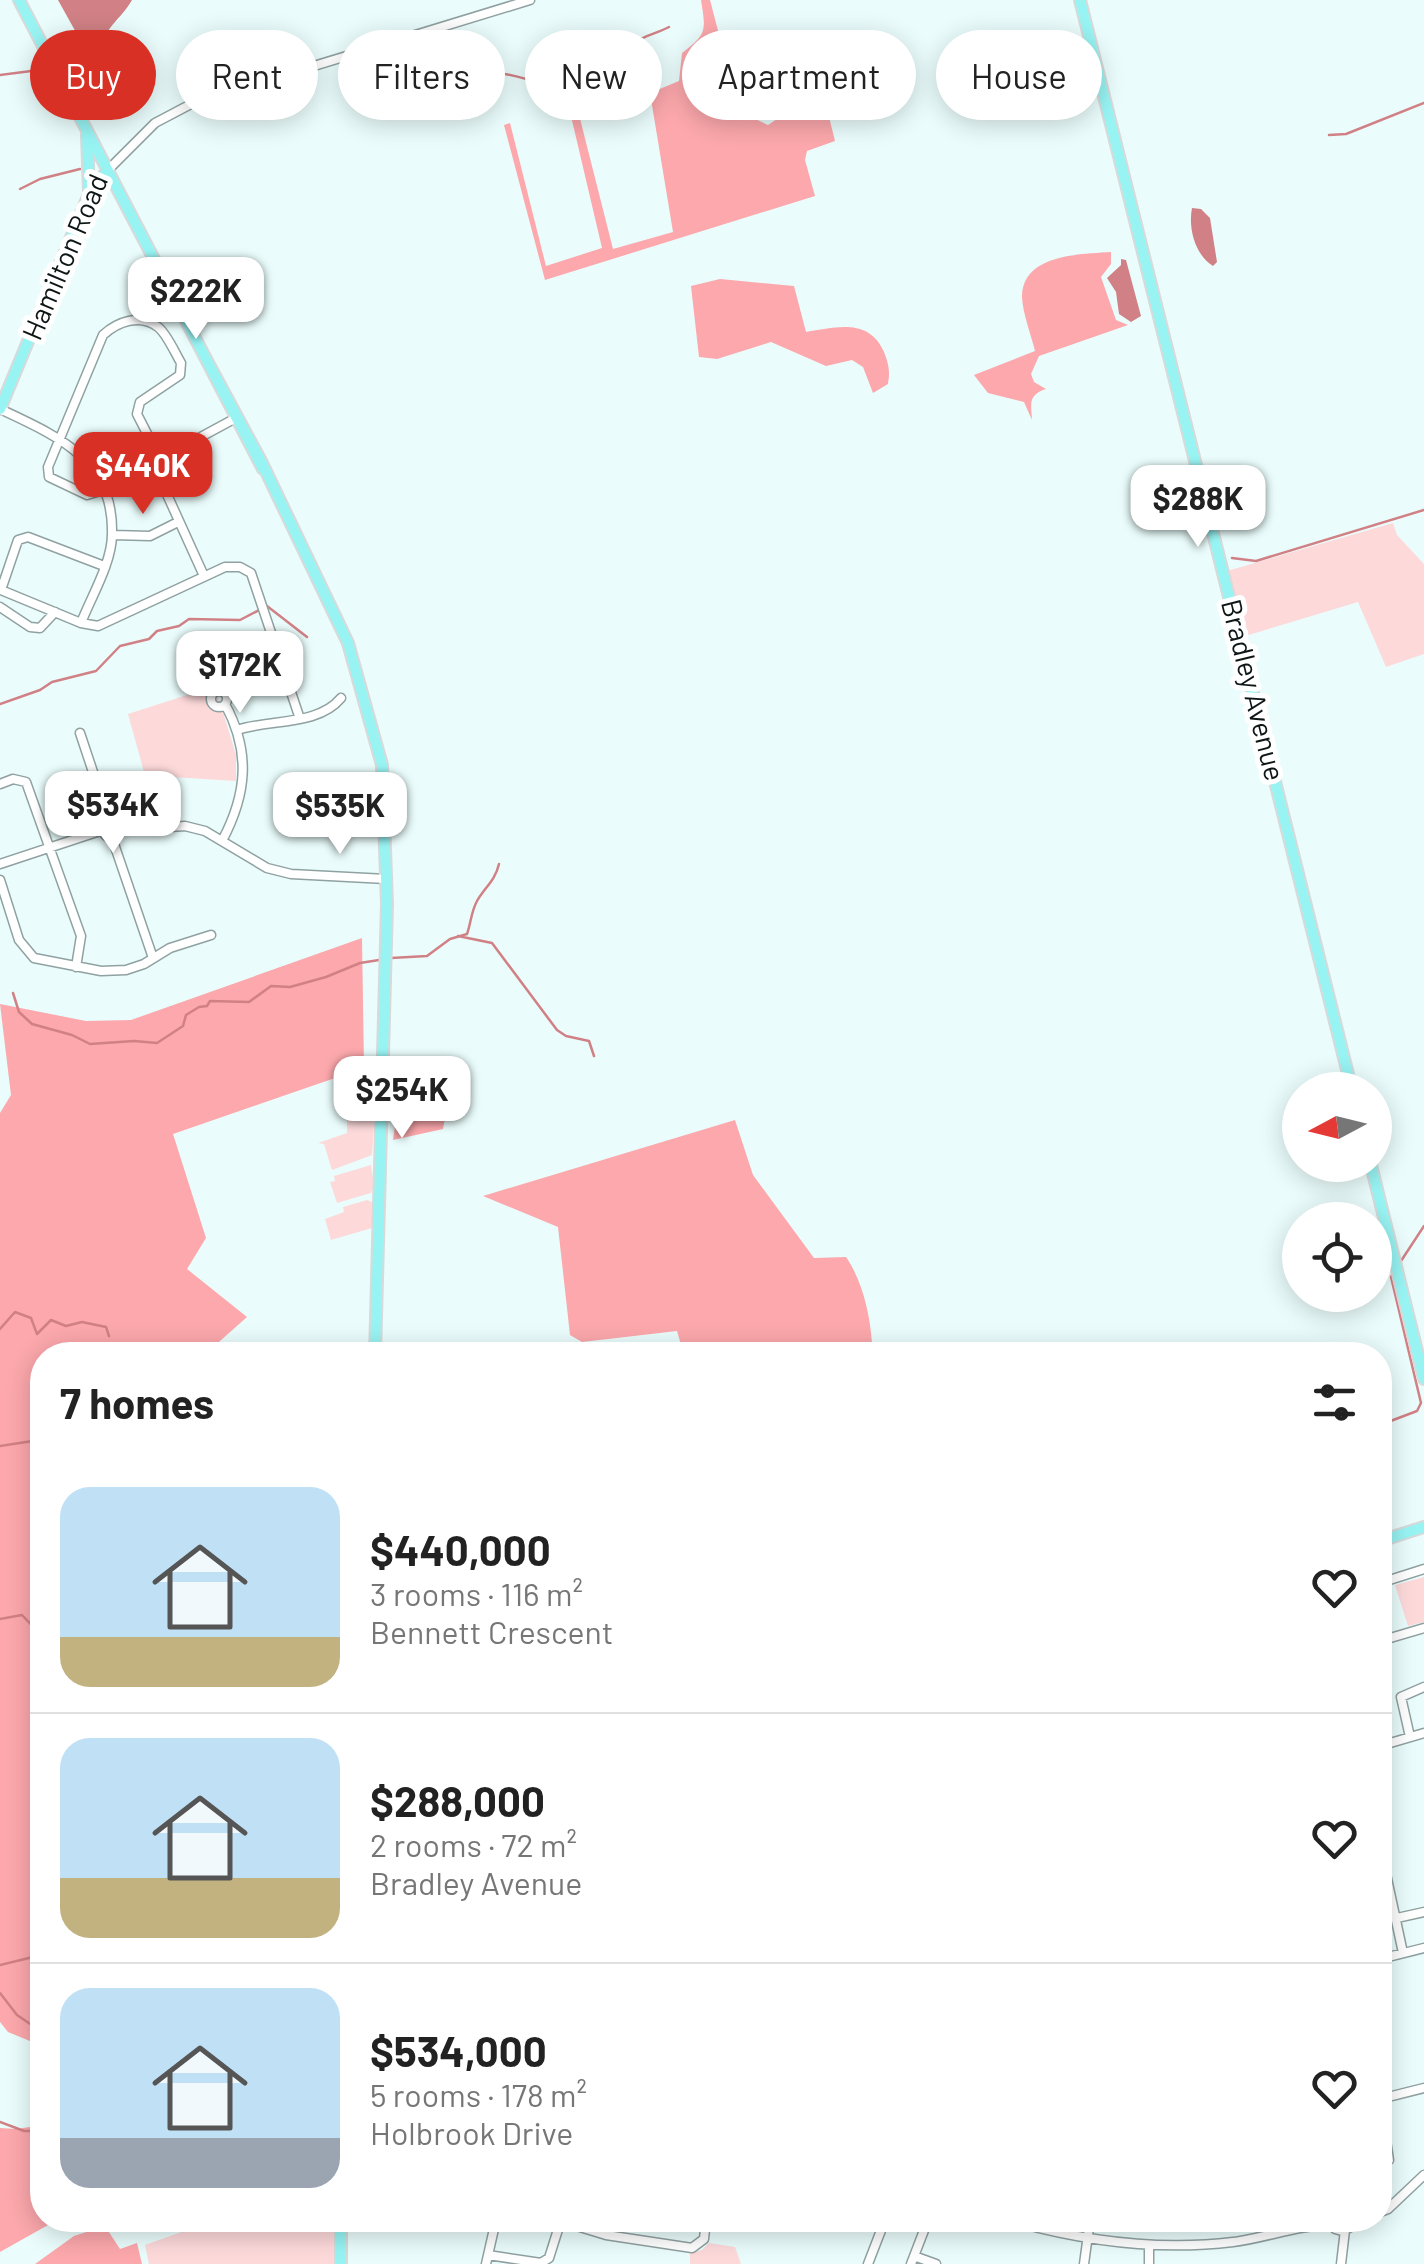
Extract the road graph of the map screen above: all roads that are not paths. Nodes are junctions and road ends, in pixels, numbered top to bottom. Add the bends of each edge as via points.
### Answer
1 (19, 0) edge
2 (530, 0) edge
3 (1080, 0) edge
4 (86, 128) junction
5 (107, 170) junction
6 (89, 194) junction
7 (206, 359) junction
8 (0, 409) edge
9 (234, 419) junction
10 (61, 438) junction
11 (160, 459) junction
12 (263, 469) junction
13 (103, 490) junction
14 (178, 522) junction
15 (112, 536) junction
16 (104, 566) junction
17 (204, 576) junction
18 (0, 591) edge
19 (0, 607) edge
20 (55, 612) junction
21 (81, 623) junction
22 (341, 698) dead end
23 (226, 704) dead end
24 (300, 718) junction
25 (237, 730) junction
26 (80, 732) dead end
27 (0, 784) edge
28 (109, 820) junction
29 (103, 830) junction
30 (120, 830) junction
31 (112, 838) junction
32 (222, 841) junction
33 (51, 846) junction
34 (0, 864) edge
35 (386, 878) junction
36 (0, 880) edge
37 (211, 935) dead end
38 (153, 958) junction
39 (76, 966) junction
40 (1348, 1072) edge
41 (1376, 1182) edge
42 (374, 1342) edge
43 (1424, 1378) edge
44 (1424, 1527) edge
45 (1392, 1537) edge
46 (1424, 1568) edge
47 (1392, 1579) edge
48 (1424, 1628) edge
49 (1392, 1638) edge
50 (1424, 1686) edge
51 (1424, 1734) edge
52 (1410, 1737) junction
53 (1392, 1742) edge
54 (1392, 1897) edge
55 (1424, 1912) edge
56 (1397, 1918) junction
57 (1424, 1948) edge
58 (1403, 1954) junction
59 (1392, 1956) edge
60 (1424, 2088) edge
61 (1392, 2097) edge
62 (1424, 2176) edge
63 (1392, 2205) edge
64 (341, 2232) edge
65 (493, 2232) edge
66 (557, 2232) edge
67 (597, 2232) edge
68 (705, 2232) edge
69 (880, 2232) edge
70 (923, 2232) edge
71 (1064, 2232) edge
72 (1088, 2232) edge
73 (1295, 2232) edge
74 (1340, 2232) edge
75 (1284, 2234) joint
76 (1087, 2237) junction
77 (1149, 2245) junction
78 (487, 2259) edge
79 (912, 2260) edge
80 (341, 2264) edge
81 (868, 2264) edge
82 (936, 2264) edge
83 (1084, 2264) edge
84 (1148, 2264) edge
85 (1341, 2264) edge

1 - 4 main road, Hamilton Road
2 - 5 street via 193,103 155,123
3 - 40 main road, Bradley Avenue
4 - 5 main road, Hamilton Road
4 - 6 main road
5 - 6 main road, Hamilton Road
5 - 7 main road
6 - 8 main road, Hamilton Road
7 - 9 main road
7 - 12 main road
8 - 10 street
9 - 11 street
9 - 12 main road
10 - 11 street via 103,335 138,320 158,326 181,363 180,375 140,402 138,414
10 - 13 street via 84,455
10 - 13 street via 49,478 86,494
11 - 14 street via 160,479
12 - 35 main road via 348,642 382,765
13 - 15 street
14 - 15 street via 150,536
14 - 17 street
15 - 16 street
16 - 18 street via 28,537 18,540
16 - 21 street
17 - 21 street via 109,622
17 - 24 street via 225,567 251,574
18 - 20 street
19 - 20 street via 40,628
20 - 21 street
22 - 24 street via 332,710
23 - 25 street
24 - 25 street
25 - 32 street via 243,791
26 - 28 street
27 - 33 street via 26,782
28 - 29 street
28 - 30 street
29 - 31 street
29 - 33 street
30 - 31 street
30 - 32 street via 185,826
31 - 38 street
32 - 35 street via 291,874
33 - 34 street
33 - 39 street via 81,936
35 - 42 main road
36 - 39 street via 26,952
37 - 38 street
38 - 39 street via 126,970
41 - 43 main road
44 - 45 main road
46 - 47 street
48 - 49 street
50 - 52 street via 1402,1697
51 - 52 street
52 - 53 street
54 - 56 street
55 - 56 street
56 - 58 street
57 - 58 street
58 - 59 street
60 - 61 street
62 - 63 street
64 - 80 main road
65 - 78 street
66 - 78 street via 542,2263
67 - 68 street via 692,2248
69 - 81 street
70 - 79 street
71 - 76 street
72 - 76 street
73 - 75 street
74 - 85 street
75 - 77 street
76 - 77 street
76 - 83 street
77 - 84 street
79 - 82 street

